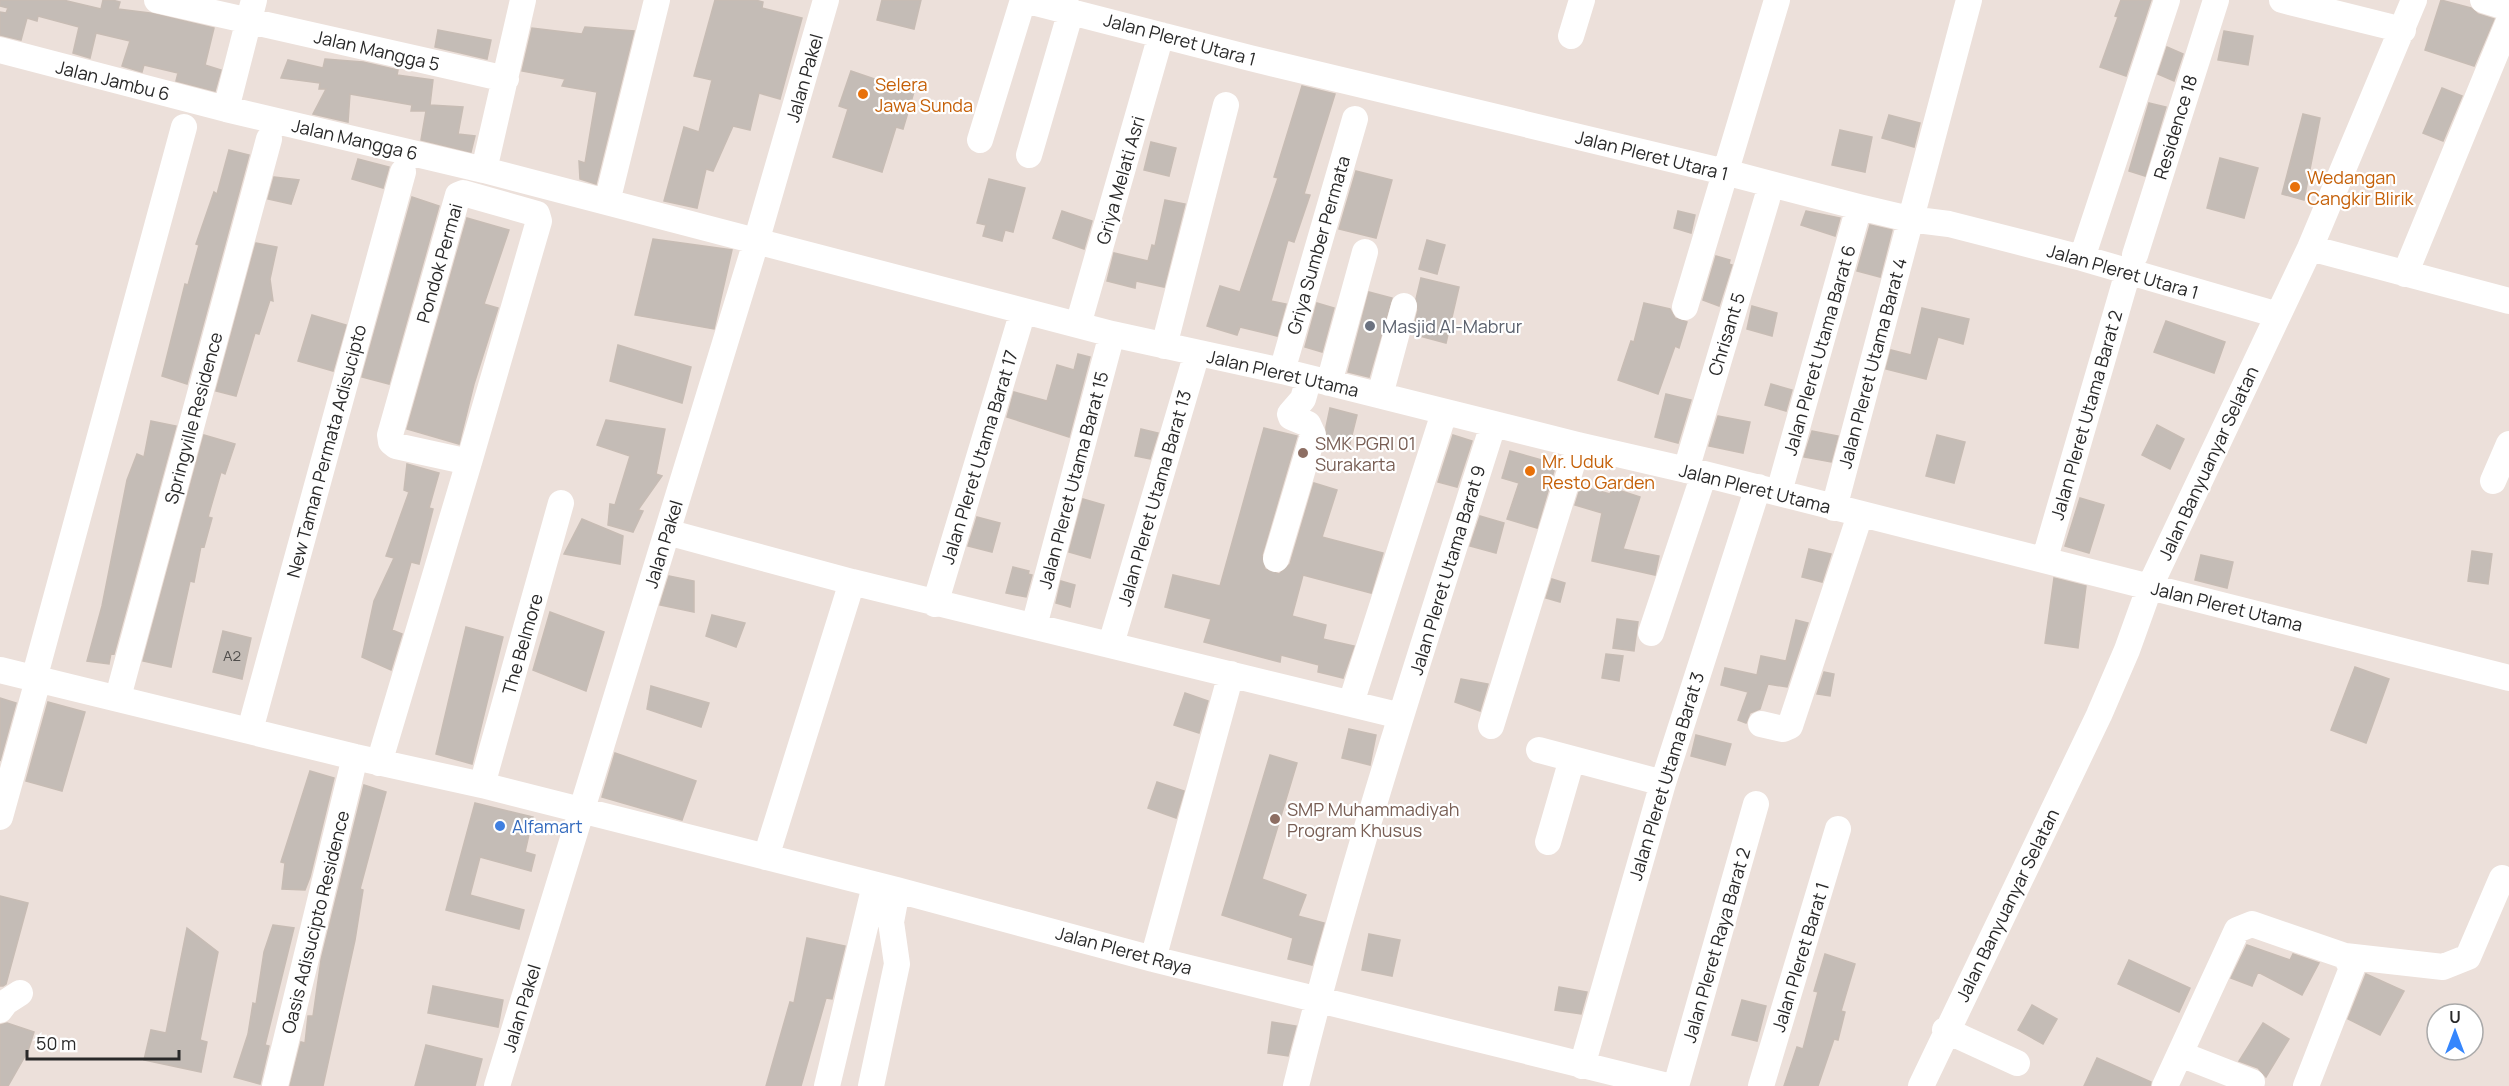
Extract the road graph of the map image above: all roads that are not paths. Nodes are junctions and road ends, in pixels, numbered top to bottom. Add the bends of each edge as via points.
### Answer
1 (157, 0) edge
2 (523, 0) edge
3 (657, 0) edge
4 (826, 0) edge
5 (1023, 0) edge
6 (1582, 0) edge
7 (1777, 0) edge
8 (1969, 0) edge
9 (2167, 0) edge
10 (2216, 0) edge
11 (2282, 0) edge
12 (2414, 0) edge
13 (2483, 0) edge
14 (2509, 8) edge
15 (252, 11) edge
16 (1071, 11) junction
17 (2509, 21) edge
18 (2403, 30) junction
19 (1161, 35) junction
20 (1571, 36) dead end
21 (0, 50) edge
22 (506, 79) junction
23 (1226, 105) dead end
24 (226, 109) junction
25 (1355, 119) dead end
26 (184, 127) dead end
27 (269, 139) dead end
28 (980, 140) dead end
29 (1029, 154) dead end
30 (484, 170) junction
31 (403, 172) dead end
32 (1725, 172) junction
33 (1767, 199) dead end
34 (607, 202) junction
35 (1858, 207) junction
36 (1909, 219) junction
37 (756, 242) junction
38 (2310, 248) junction
39 (1365, 252) dead end
40 (2082, 258) junction
41 (2132, 263) junction
42 (2405, 274) junction
43 (2509, 301) edge
44 (1404, 306) dead end
45 (1685, 307) dead end
46 (1023, 311) junction
47 (2278, 315) junction
48 (1078, 326) junction
49 (1112, 334) junction
50 (1164, 346) junction
51 (1197, 353) junction
52 (1282, 371) junction
53 (1319, 380) junction
54 (1380, 396) junction
55 (1444, 413) junction
56 (1493, 425) junction
57 (2509, 444) edge
58 (1578, 446) junction
59 (469, 462) junction
60 (1695, 472) junction
61 (2493, 481) dead end
62 (1768, 490) junction
63 (561, 503) dead end
64 (1834, 508) junction
65 (1860, 515) junction
66 (667, 532) junction
67 (2045, 558) junction
68 (1276, 559) dead end
69 (852, 582) junction
70 (2150, 586) junction
71 (934, 604) junction
72 (1034, 626) junction
73 (1651, 633) dead end
74 (1112, 644) junction
75 (0, 670) edge
76 (1231, 674) junction
77 (2509, 678) edge
78 (36, 679) junction
79 (118, 697) junction
80 (1351, 703) junction
81 (1401, 716) junction
82 (1761, 724) dead end
83 (1491, 726) dead end
84 (250, 730) junction
85 (1539, 750) dead end
86 (1572, 759) junction
87 (367, 760) junction
88 (1663, 783) junction
89 (482, 785) junction
90 (1756, 804) dead end
91 (581, 811) junction
92 (0, 817) edge
93 (1838, 829) dead end
94 (1548, 842) dead end
95 (766, 857) junction
96 (2502, 878) dead end
97 (886, 888) junction
98 (2345, 957) junction
99 (1153, 959) junction
100 (20, 993) dead end
101 (1317, 998) junction
102 (0, 1010) edge
103 (1946, 1030) junction
104 (2180, 1054) junction
105 (2017, 1063) dead end
106 (1582, 1066) junction
107 (2252, 1082) dead end
108 (275, 1086) edge
109 (497, 1086) edge
110 (827, 1086) edge
111 (871, 1086) edge
112 (1296, 1086) edge
113 (1668, 1086) edge
114 (1676, 1086) edge
115 (1761, 1086) edge
116 (1921, 1086) edge
117 (2165, 1086) edge
118 (2306, 1086) edge

1 - 15 street, Jalan Mangga 5
2 - 22 street
3 - 34 street
4 - 37 street, Jalan Pakel
5 - 16 street, Jalan Pleret Utara 1
5 - 28 street
6 - 20 street
7 - 32 street
8 - 36 street, Jalan Pleret Utama Barat 4
9 - 40 street
10 - 41 street, Residence 18
11 - 18 street
12 - 18 street, Jalan Banyuanyar Selatan
13 - 14 street
15 - 22 street, Jalan Mangga 5
15 - 24 street
16 - 19 street, Jalan Pleret Utara 1
16 - 29 street
17 - 42 street
18 - 38 street, Jalan Banyuanyar Selatan
19 - 32 street, Jalan Pleret Utara 1
19 - 48 street, Griya Melati Asri
21 - 24 street, Jalan Jambu 6
22 - 30 street
23 - 50 street
24 - 30 street, Jalan Mangga 6
25 - 52 street, Griya Sumber Permata
26 - 78 street
27 - 79 street, Springville Residence
30 - 34 street, Jalan Mangga 6
31 - 84 street, New Taman Permata Adisucipto
32 - 35 street, Jalan Pleret Utara 1
32 - 45 street
33 - 60 street, Chrisant 5
34 - 37 street, Jalan Pleret Utama
35 - 36 street, Jalan Pleret Utara 1
35 - 62 street, Jalan Pleret Utama Barat 6
36 - 40 street, Jalan Pleret Utara 1 via 1949,224
36 - 64 street, Jalan Pleret Utama Barat 4
37 - 46 street, Jalan Pleret Utama
37 - 66 street, Jalan Pakel
38 - 42 street
38 - 47 street, Jalan Banyuanyar Selatan
39 - 53 street
40 - 41 street, Jalan Pleret Utara 1
41 - 47 street, Jalan Pleret Utara 1
41 - 67 street, Jalan Pleret Utama Barat 2
42 - 43 street
44 - 54 street
46 - 48 street, Jalan Pleret Utama
46 - 71 street, Jalan Pleret Utama Barat 17
47 - 70 street, Jalan Banyuanyar Selatan
48 - 49 street, Jalan Pleret Utama
49 - 50 street, Jalan Pleret Utama
49 - 72 street, Jalan Pleret Utama Barat 15
50 - 51 street, Jalan Pleret Utama
51 - 52 street, Jalan Pleret Utama
51 - 74 street, Jalan Pleret Utama Barat 13
52 - 53 street, Jalan Pleret Utama
53 - 54 street, Jalan Pleret Utama
53 - 68 street via 1290,414 1308,424 1313,435
54 - 55 street, Jalan Pleret Utama
55 - 56 street, Jalan Pleret Utama
55 - 80 street
56 - 58 street, Jalan Pleret Utama
56 - 81 street, Jalan Pleret Utama Barat 9
57 - 61 street
58 - 60 street, Jalan Pleret Utama
58 - 83 street
59 - 59 street, Pondok Permai via 539,221 537,214 461,193 390,435 396,446
59 - 87 street, Pondok Permai
60 - 62 street, Jalan Pleret Utama
60 - 73 street, Chrisant 5
62 - 64 street, Jalan Pleret Utama
62 - 88 street, Jalan Pleret Utama Barat 3
63 - 89 street, The Belmore
64 - 65 street, Jalan Pleret Utama
65 - 67 street, Jalan Pleret Utama
65 - 82 street via 1790,726 1783,729
66 - 69 street
66 - 91 street, Jalan Pakel
67 - 70 street, Jalan Pleret Utama
69 - 71 street
69 - 95 street
70 - 77 street, Jalan Pleret Utama
70 - 103 street, Jalan Banyuanyar Selatan via 2094,726
71 - 72 street
72 - 74 street
74 - 76 street
75 - 78 street, Jalan Pleret Raya
76 - 80 street
76 - 99 street
78 - 79 street, Jalan Pleret Raya
78 - 92 street
79 - 84 street, Jalan Pleret Raya
80 - 81 street
81 - 101 street, Jalan Pleret Utama Barat 9
84 - 87 street, Jalan Pleret Raya
85 - 86 street
86 - 88 street
86 - 94 street
87 - 89 street, Jalan Pleret Raya
87 - 108 street, Oasis Adisucipto Residence
88 - 106 street, Jalan Pleret Utama Barat 3
89 - 91 street, Jalan Pleret Raya
90 - 114 street, Jalan Pleret Raya Barat 2
91 - 95 street, Jalan Pleret Raya
91 - 109 street, Jalan Pakel
93 - 115 street, Jalan Pleret Barat 1
95 - 97 street, Jalan Pleret Raya
96 - 98 street via 2468,957 2443,967
97 - 99 street, Jalan Pleret Raya
97 - 110 street
97 - 111 street via 897,964
98 - 104 street via 2246,924 2237,930
98 - 118 street via 2352,968
99 - 101 street, Jalan Pleret Raya
100 - 102 street
101 - 106 street, Jalan Pleret Raya
101 - 112 street, Jalan Pleret Utama Barat 9
103 - 105 street
103 - 116 street, Jalan Banyuanyar Selatan
104 - 107 street
104 - 117 street
106 - 113 street, Jalan Pleret Raya

